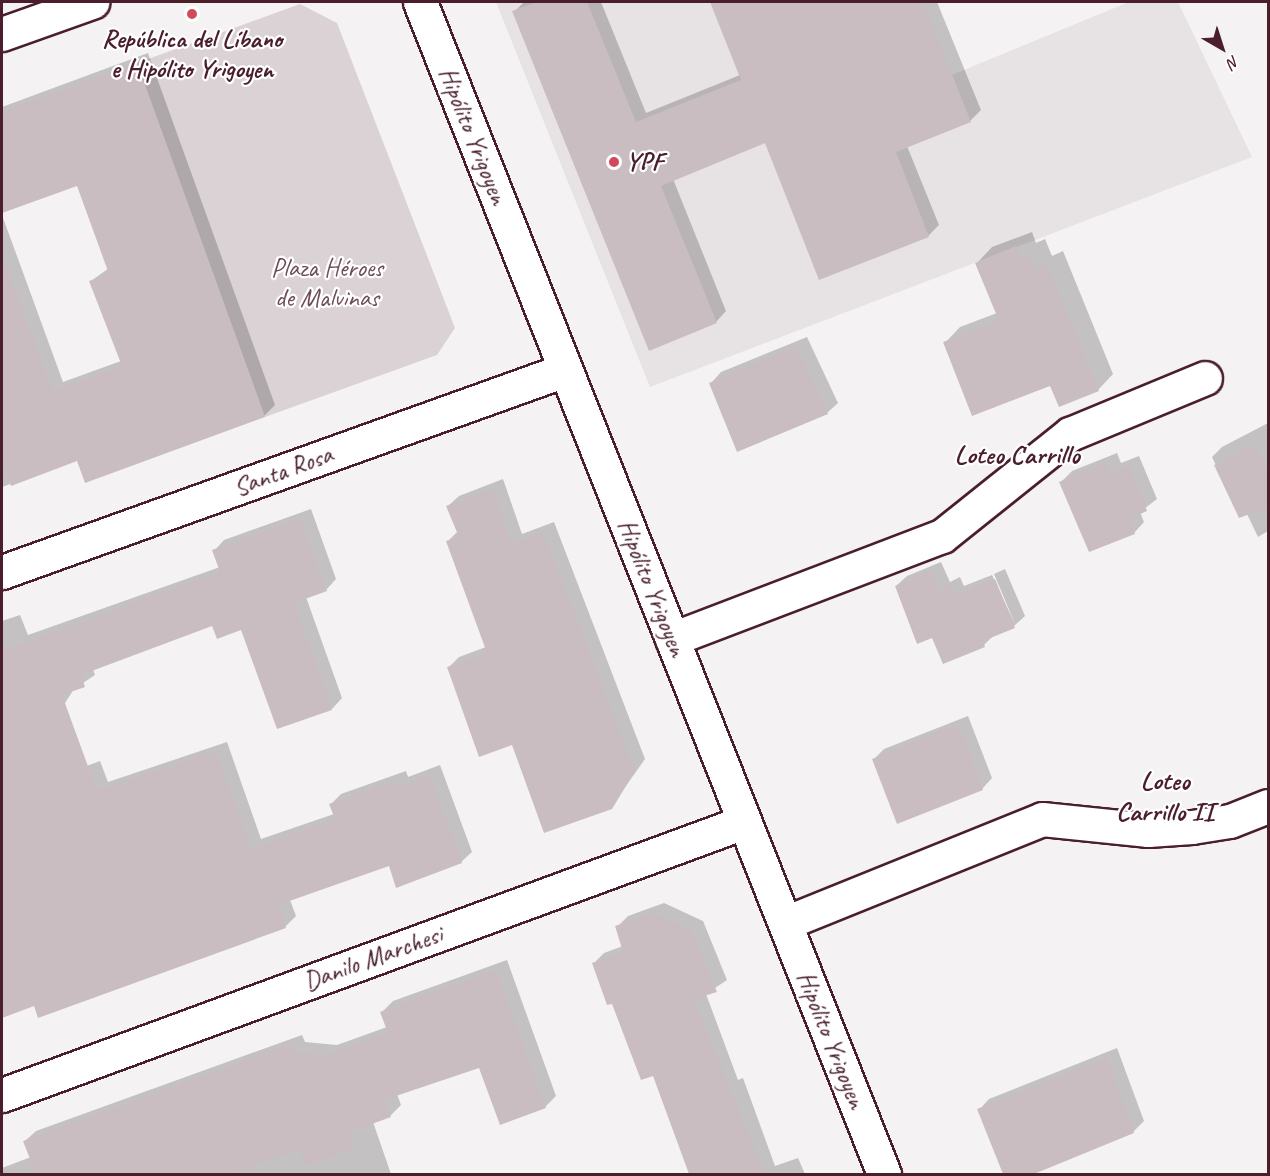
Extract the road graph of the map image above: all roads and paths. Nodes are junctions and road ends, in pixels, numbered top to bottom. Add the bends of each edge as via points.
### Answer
1 (92, 2) edge
2 (420, 2) edge
3 (2, 34) edge
4 (566, 370) junction
5 (1205, 378) dead end
6 (2, 572) edge
7 (672, 639) junction
8 (1269, 806) edge
9 (744, 822) junction
10 (785, 923) junction
11 (2, 1095) edge
12 (884, 1174) edge

1 - 3 street
2 - 4 street, Hipólito Yrigoyen
4 - 6 street, Santa Rosa
4 - 7 street, Hipólito Yrigoyen
5 - 7 street via 1070,434 942,536
7 - 9 street, Hipólito Yrigoyen
8 - 10 street via 1230,821 1148,830 1042,819
9 - 10 street, Hipólito Yrigoyen
9 - 11 street, Danilo Marchesi
10 - 12 street, Hipólito Yrigoyen

